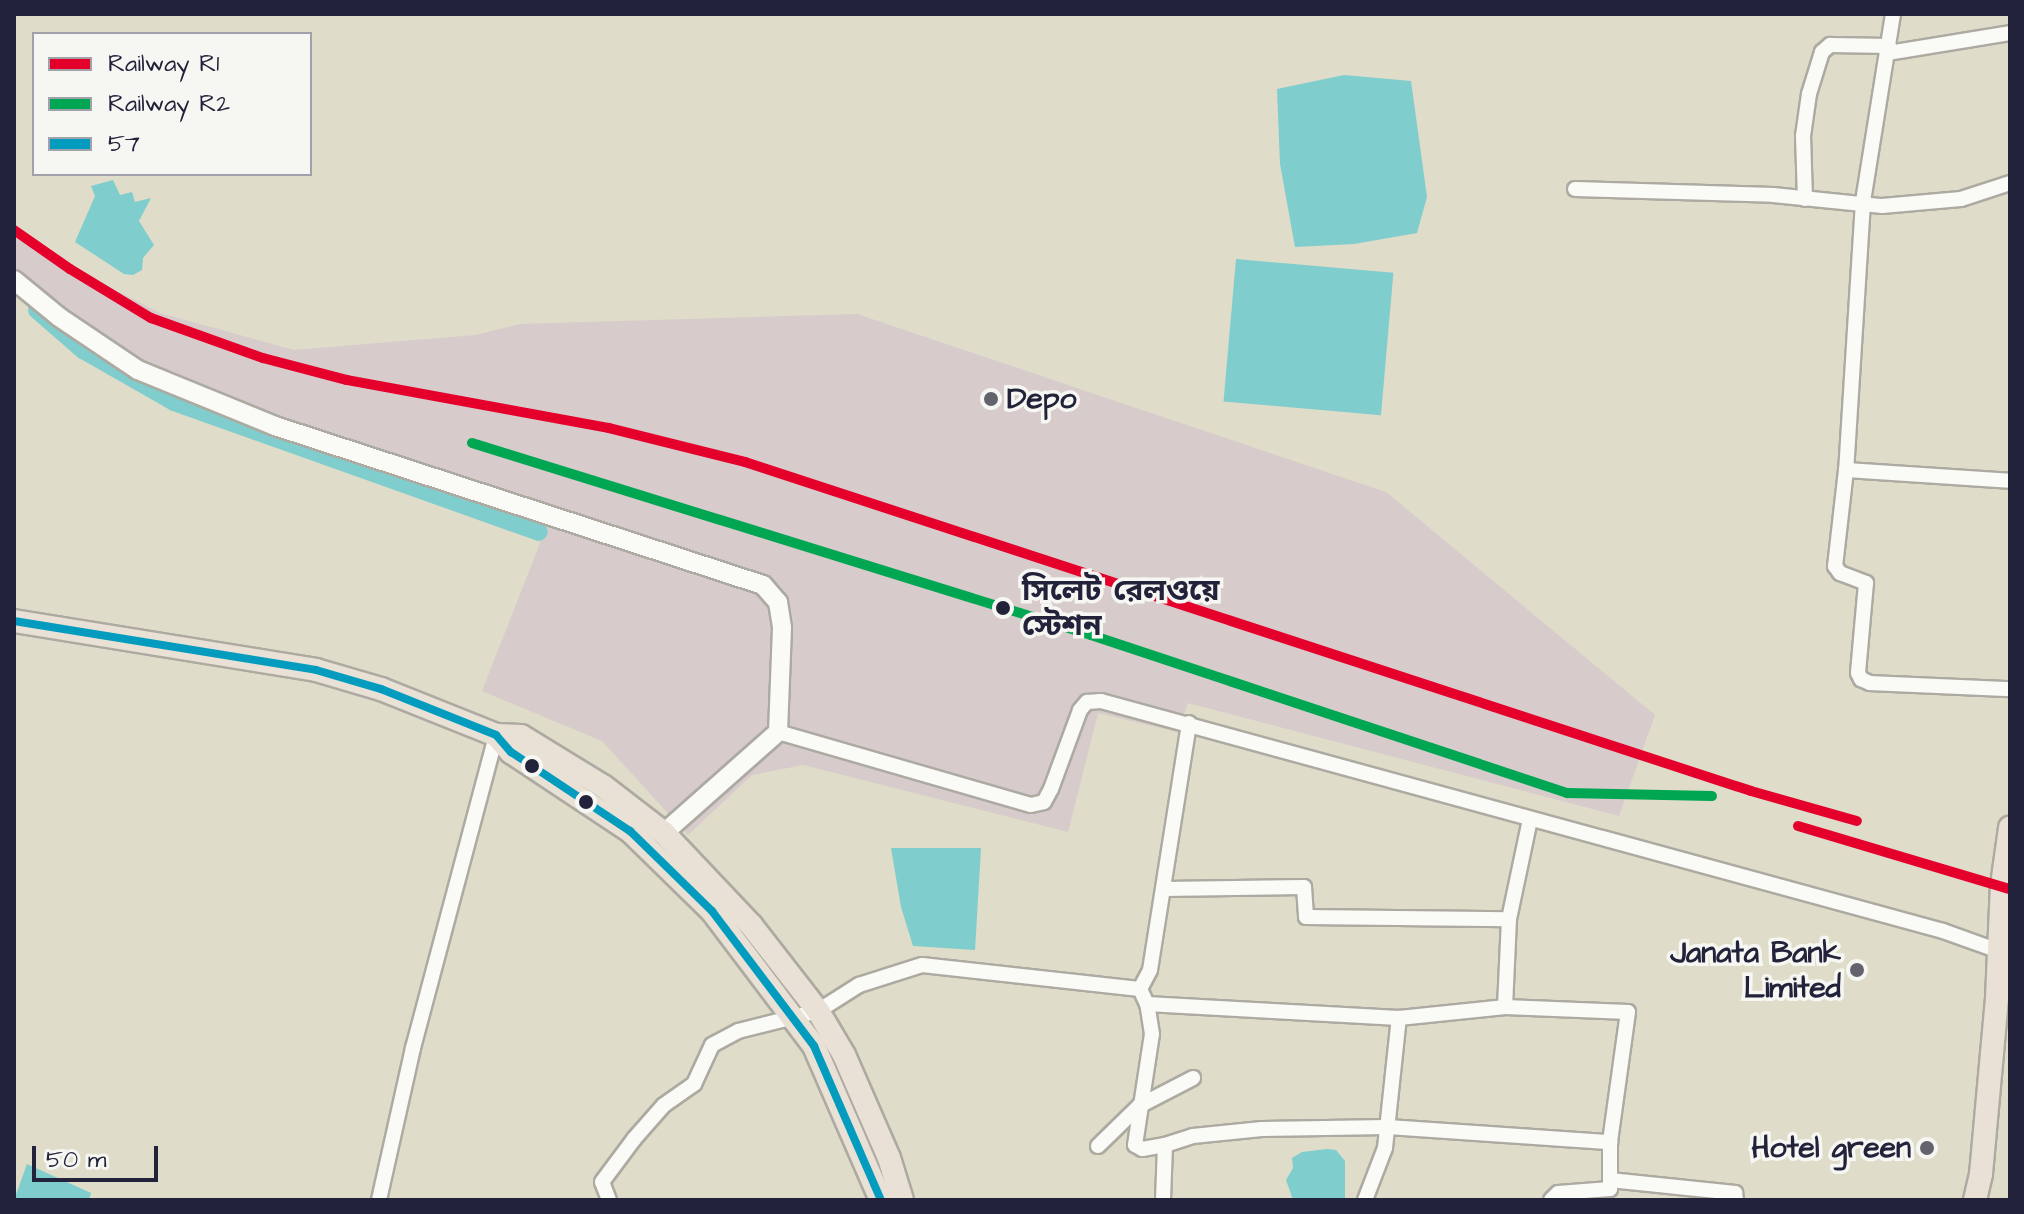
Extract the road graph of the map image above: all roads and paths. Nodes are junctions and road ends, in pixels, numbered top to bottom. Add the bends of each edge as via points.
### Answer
1 (1893, 14) edge
2 (2010, 33) edge
3 (1888, 50) junction
4 (2010, 183) edge
5 (1575, 189) dead end
6 (1805, 199) junction
7 (1863, 202) junction
8 (14, 280) edge
9 (1846, 470) junction
10 (2010, 481) edge
11 (14, 621) edge
12 (2010, 689) edge
13 (1189, 723) junction
14 (778, 732) junction
15 (496, 735) junction
16 (1530, 819) junction
17 (2010, 828) edge
18 (664, 833) junction
19 (1164, 889) junction
20 (1509, 919) junction
21 (1999, 951) junction
22 (1140, 989) junction
23 (1147, 1004) junction
24 (1505, 1007) junction
25 (818, 1011) junction
26 (795, 1017) junction
27 (1399, 1018) junction
28 (1193, 1078) dead end
29 (1139, 1106) junction
30 (1388, 1127) junction
31 (1610, 1142) junction
32 (1165, 1145) junction
33 (1098, 1146) dead end
34 (1610, 1180) junction
35 (379, 1200) edge
36 (609, 1200) edge
37 (881, 1200) edge
38 (902, 1200) edge
39 (1163, 1200) edge
40 (1365, 1200) edge
41 (1551, 1200) edge
42 (1736, 1200) edge
43 (1975, 1200) edge

1 - 3 street
2 - 3 street
3 - 6 street via 1830,45 1822,52 1803,136
3 - 7 street
4 - 7 street via 1961,199 1882,206
5 - 6 street
6 - 7 street
7 - 9 street
8 - 14 street via 138,370 275,426 763,585 778,602 782,628
9 - 10 street
9 - 12 street via 1835,566 1866,583 1861,679
11 - 15 highway via 316,670 381,689
13 - 14 street via 1087,702 1044,802 1031,805
13 - 16 street
13 - 19 street
14 - 18 street
15 - 18 highway via 521,736 603,786
15 - 26 highway via 511,752 630,831 666,864 712,911
15 - 35 street via 413,1048
16 - 20 street
16 - 21 street via 1943,931
17 - 21 highway
18 - 25 highway via 751,925
19 - 20 street via 1304,887 1306,917
19 - 22 street via 1150,970
20 - 24 street
21 - 43 highway
22 - 23 street
22 - 25 street via 922,965 859,985
23 - 27 street
23 - 29 street via 1152,1034
24 - 27 street
24 - 31 street via 1628,1012
25 - 26 street
25 - 38 highway via 868,1107
26 - 36 street via 738,1031 712,1045 694,1084 664,1105 602,1182
26 - 37 highway via 814,1046
27 - 30 street
28 - 29 street
29 - 32 street via 1135,1145
29 - 33 street
30 - 31 street
30 - 32 street via 1262,1129 1193,1136
30 - 40 street
31 - 34 street
32 - 39 street
34 - 41 street via 1610,1189 1558,1193
34 - 42 street via 1735,1193

